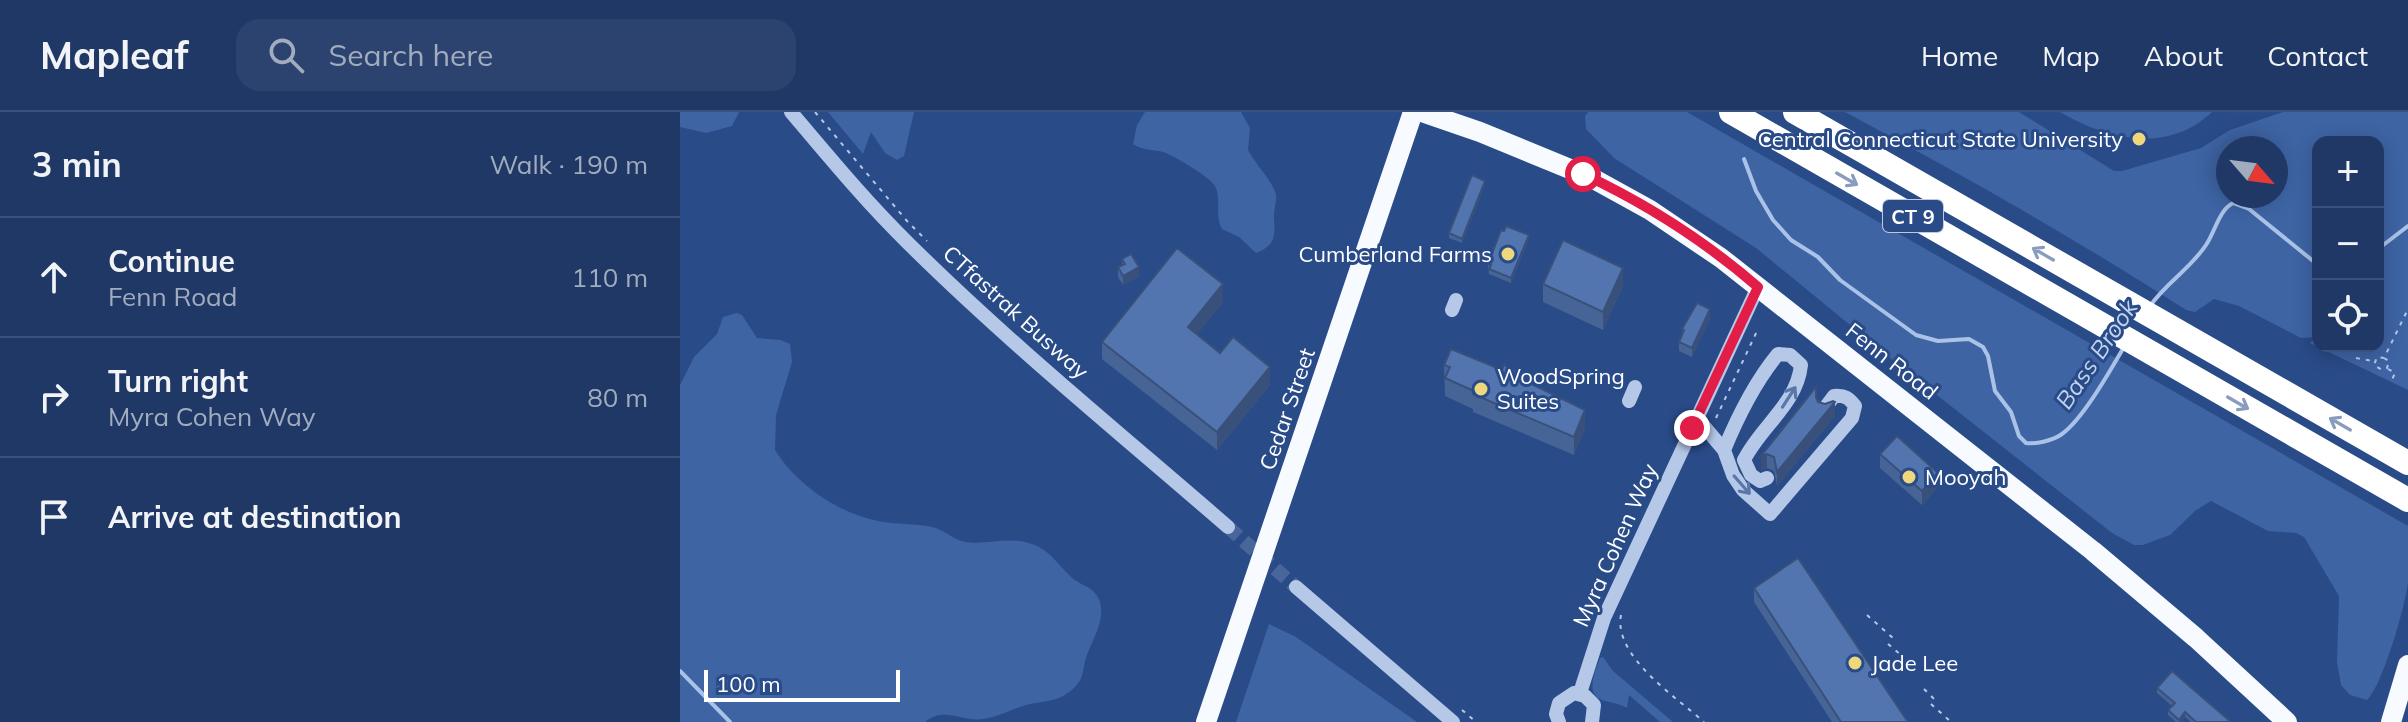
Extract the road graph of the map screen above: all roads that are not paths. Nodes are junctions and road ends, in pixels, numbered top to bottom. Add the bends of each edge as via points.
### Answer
1 (791, 112) edge
2 (1413, 112) edge
3 (1422, 112) edge
4 (1731, 112) edge
5 (1795, 112) edge
6 (1758, 287) junction
7 (1825, 408) edge
8 (1697, 418) junction
9 (1724, 450) junction
10 (2408, 463) edge
11 (1767, 478) dead end
12 (2408, 500) edge
13 (1228, 527) tunnel mouth
14 (1296, 587) tunnel mouth
15 (2408, 666) edge
16 (1580, 693) junction
17 (1206, 722) edge
18 (1453, 722) edge
19 (1559, 722) edge
20 (1592, 722) edge
21 (2287, 722) edge
22 (2391, 722) edge

1 - 13 street, CTfastrak Busway via 951,285
2 - 17 main road, Cedar Street
3 - 6 main road, Fenn Road via 1599,182 1667,221
4 -> 12 highway, CT 9
10 -> 5 highway, CT 9
6 - 8 street, Myra Cohen Way
6 - 21 main road, Fenn Road via 2112,566
9 -> 7 street via 1743,490 1770,514 1852,418 1855,406 1841,395
8 - 9 street
8 - 16 street, Myra Cohen Way via 1604,618
11 -> 9 street via 1760,481 1751,475 1744,460 1799,381 1801,365 1790,355 1778,354 1768,366
14 - 18 street
15 - 22 main road
16 - 19 street, Myra Cohen Way via 1568,694 1559,703
16 - 20 street via 1594,705

